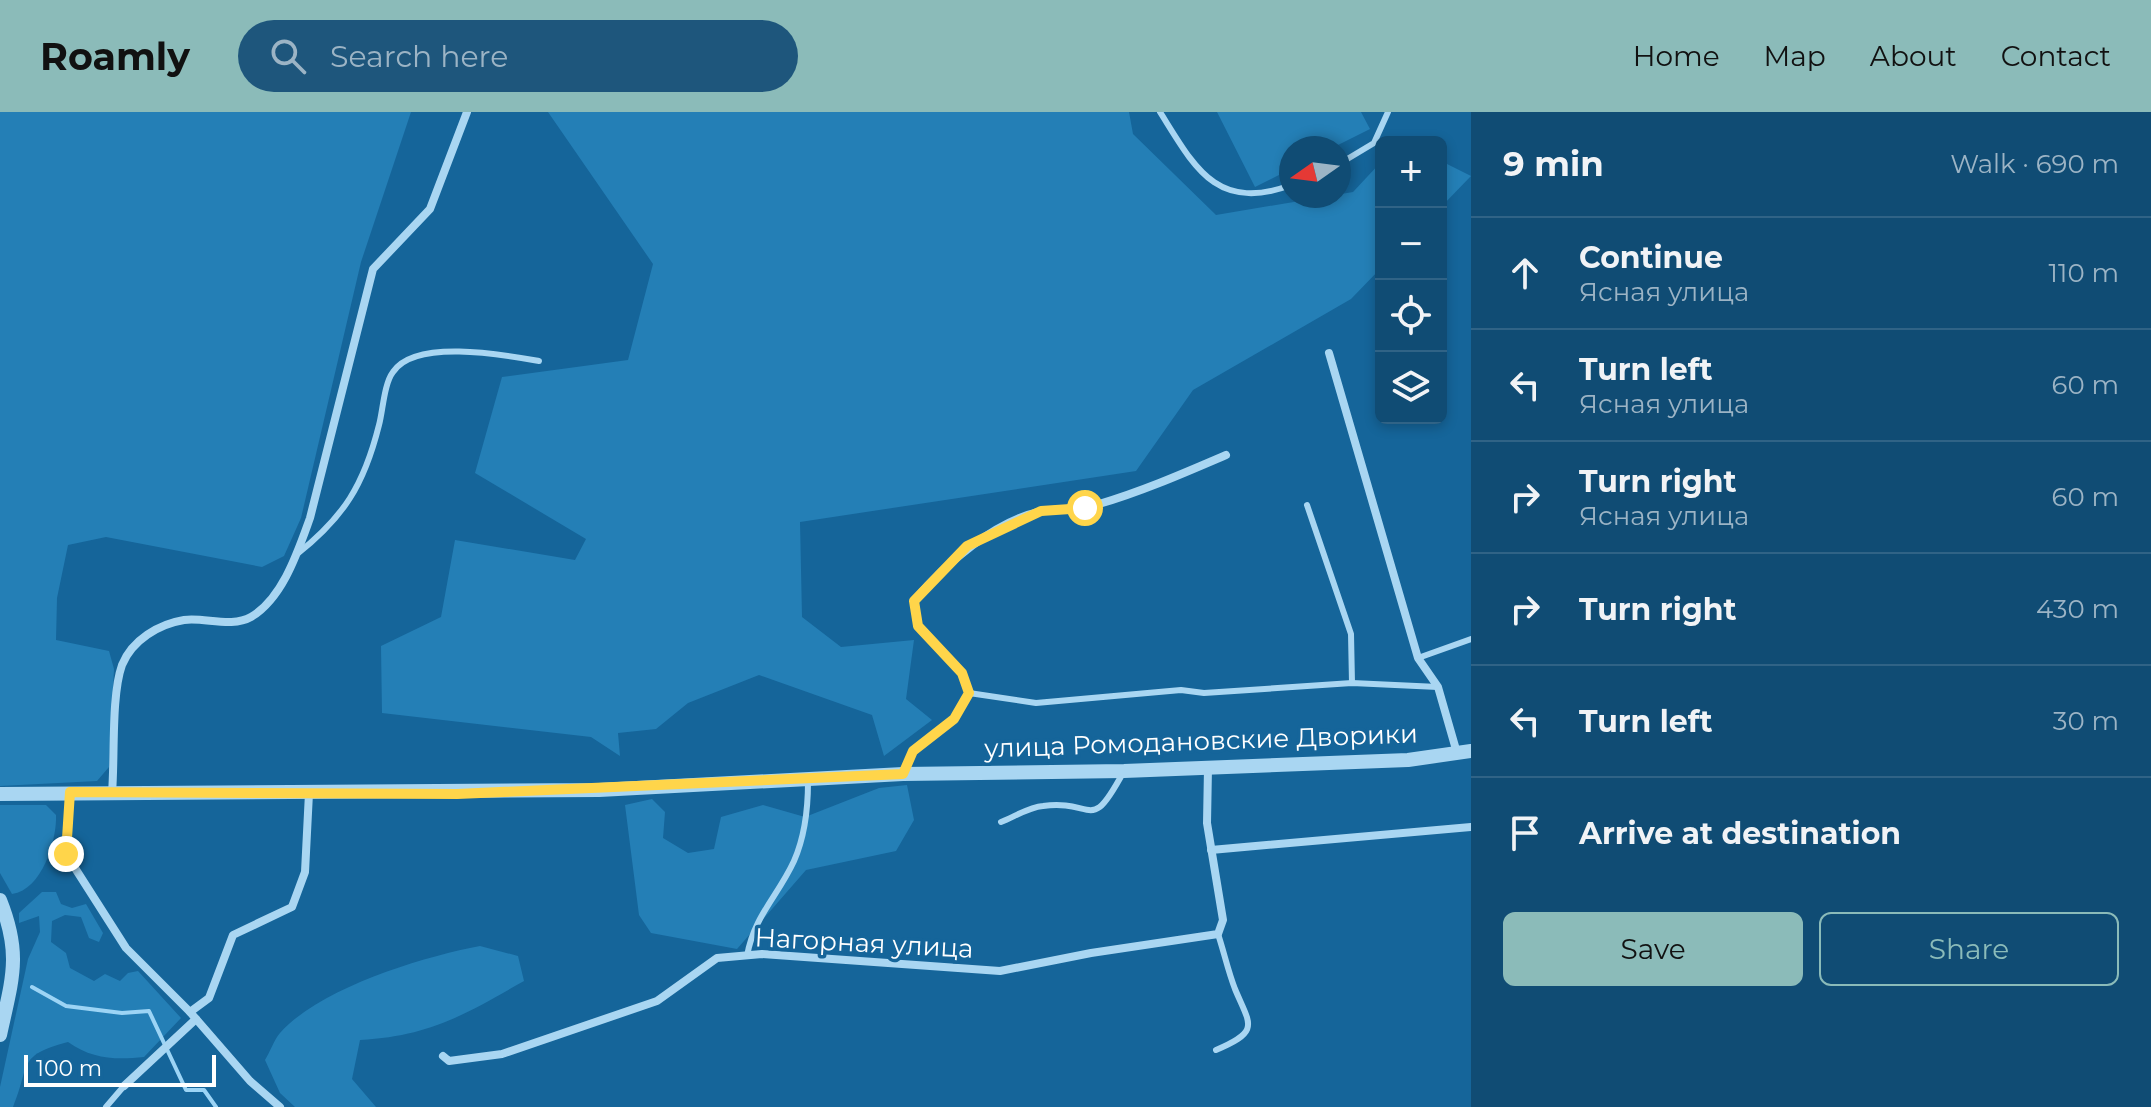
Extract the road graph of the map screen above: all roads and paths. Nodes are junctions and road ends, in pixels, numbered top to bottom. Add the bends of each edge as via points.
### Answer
1 (467, 112) edge
2 (1160, 112) edge
3 (1388, 112) edge
4 (1351, 157) edge
5 (1279, 189) edge
6 (1329, 353) dead end
7 (539, 361) dead end
8 (1226, 455) dead end
9 (1307, 505) dead end
10 (296, 555) junction
11 (1471, 639) edge
12 (1418, 658) junction
13 (1352, 683) junction
14 (1438, 687) junction
15 (969, 693) junction
16 (1464, 752) edge
17 (1208, 768) junction
18 (1124, 771) junction
19 (903, 774) junction
20 (808, 781) junction
21 (70, 792) junction
22 (112, 793) junction
23 (309, 793) junction
24 (0, 794) edge
25 (1001, 822) dead end
26 (1471, 827) edge
27 (1211, 850) junction
28 (0, 900) edge
29 (1218, 934) junction
30 (747, 956) junction
31 (193, 1015) junction
32 (0, 1035) edge
33 (1216, 1050) dead end
34 (443, 1056) dead end
35 (124, 1086) joint
36 (106, 1107) edge
37 (280, 1107) edge

1 - 10 street via 430,209 373,269
2 - 5 lane via 1199,174 1234,193
3 - 4 lane via 1374,143
6 - 12 street
7 - 10 lane via 483,352 417,355 393,371 356,493 331,527
8 - 15 street via 1134,494 1085,508 1041,511 967,546 914,601 918,626 962,673
9 - 13 lane via 1351,634
10 - 22 street via 276,590 250,617 185,620 152,631 133,647 122,666
11 - 12 lane
12 - 14 street
13 - 14 lane
13 - 15 lane via 1036,703
14 - 16 street
15 - 19 street via 954,719 913,751
16 - 17 street, улица Ромодановские Дворики via 1408,760
17 - 18 street, улица Ромодановские Дворики
17 - 27 street
18 - 19 street, улица Ромодановские Дворики
18 - 25 lane via 1106,805 1092,811 1043,806
19 - 20 street, улица Ромодановские Дворики
20 - 23 street, улица Ромодановские Дворики via 457,794
20 - 30 lane via 808,811 794,861 752,930
21 - 22 street, улица Ромодановские Дворики
21 - 24 street, улица Ромодановские Дворики
21 - 31 street via 66,854 126,948
22 - 23 street, улица Ромодановские Дворики
23 - 31 street via 305,872 292,907 233,935 209,998
26 - 27 street
27 - 29 street via 1223,920
28 - 32 street via 15,955
29 - 30 street, Нагорная улица via 1000,971
29 - 33 lane via 1249,1014 1238,1041
30 - 34 street, Нагорная улица via 717,958 657,1001 502,1054 449,1061
31 - 35 street
31 - 37 street
35 - 36 lane

